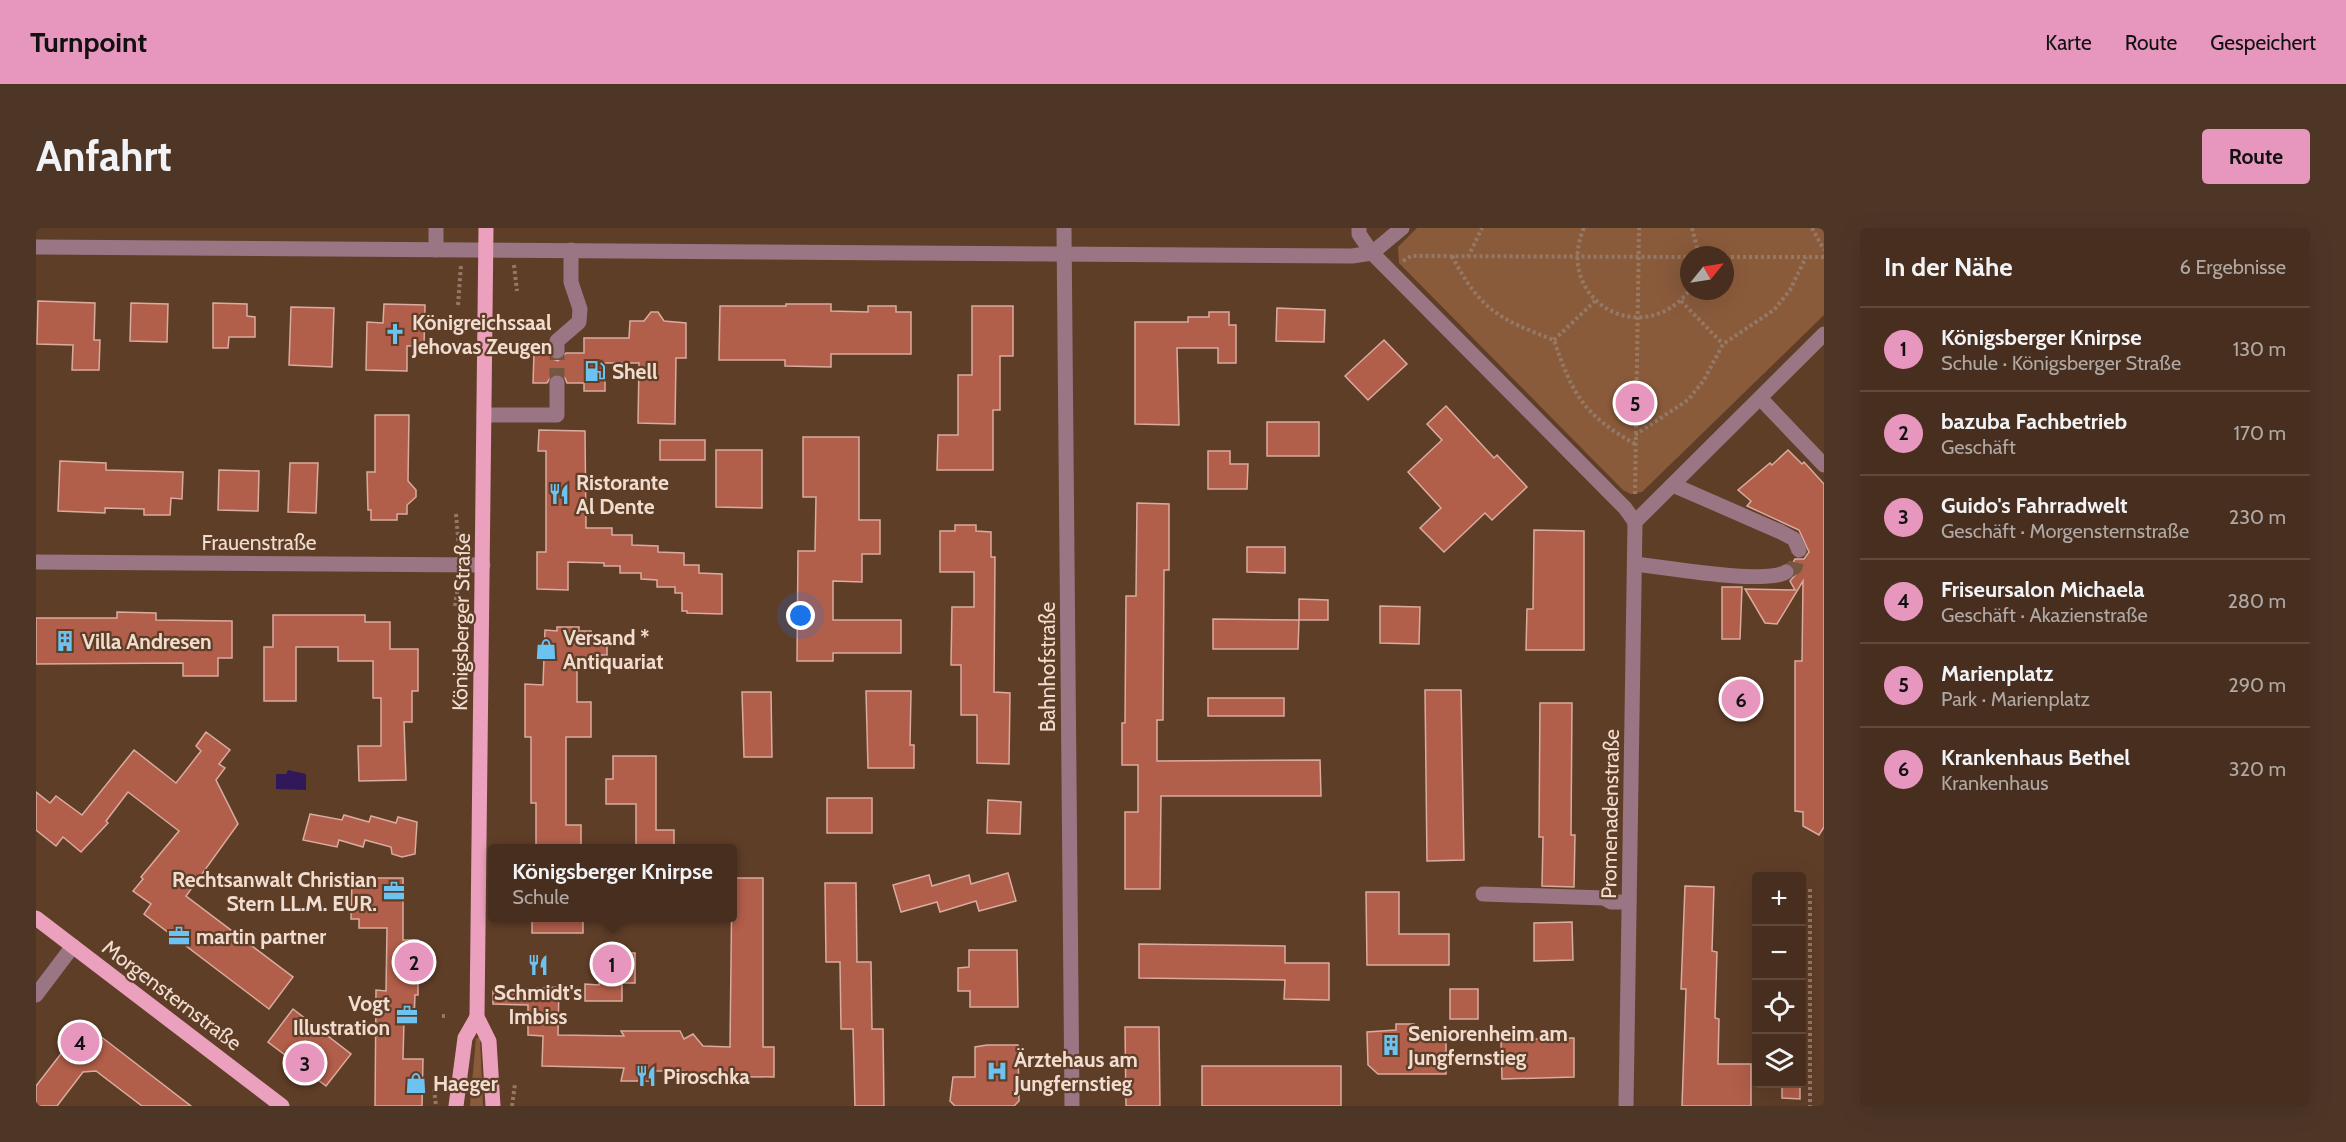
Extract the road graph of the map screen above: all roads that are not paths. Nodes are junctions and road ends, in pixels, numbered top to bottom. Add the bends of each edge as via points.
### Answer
1 (436, 228) edge
2 (486, 228) edge
3 (1064, 228) edge
4 (1359, 228) edge
5 (1402, 228) edge
6 (36, 247) edge
7 (436, 250) junction
8 (486, 250) junction
9 (571, 250) junction
10 (1372, 253) junction
11 (1065, 254) junction
12 (1824, 334) edge
13 (557, 351) tunnel mouth
14 (557, 383) tunnel mouth
15 (1760, 398) junction
16 (484, 415) junction
17 (1824, 465) edge
18 (1673, 485) junction
19 (1635, 522) junction
20 (1799, 550) dead end
21 (36, 562) edge
22 (1635, 564) junction
23 (483, 565) junction
24 (1786, 572) dead end
25 (1483, 894) dead end
26 (1629, 902) junction
27 (36, 918) edge
28 (73, 946) junction
29 (36, 995) edge
30 (477, 1017) junction
31 (282, 1106) edge
32 (456, 1106) edge
33 (493, 1106) edge
34 (1072, 1106) edge
35 (1626, 1106) edge

1 - 7 street
2 - 8 main road, Königsberger Straße
3 - 11 street, Bahnhofstraße
4 - 10 street
5 - 10 street
6 - 7 street
7 - 8 street
8 - 9 street
8 - 16 main road, Königsberger Straße
9 - 11 street
9 - 13 street via 571,282 580,309 579,322 557,341
10 - 11 street
10 - 19 street
11 - 34 street, Bahnhofstraße
12 - 15 street
14 - 16 street via 557,415
15 - 17 street
15 - 18 street
16 - 23 main road, Königsberger Straße
18 - 19 street
18 - 20 street via 1781,532 1794,539
19 - 22 street, Promenadenstraße
21 - 23 street, Frauenstraße
22 - 24 street via 1756,577
22 - 26 street, Promenadenstraße
23 - 30 main road, Königsberger Straße
25 - 26 street
26 - 35 street, Promenadenstraße
27 - 28 main road, Morgensternstraße
28 - 29 street
28 - 31 main road, Morgensternstraße
30 - 32 main road, Königsberger Straße via 465,1038
30 - 33 main road, Königsberger Straße via 489,1041

